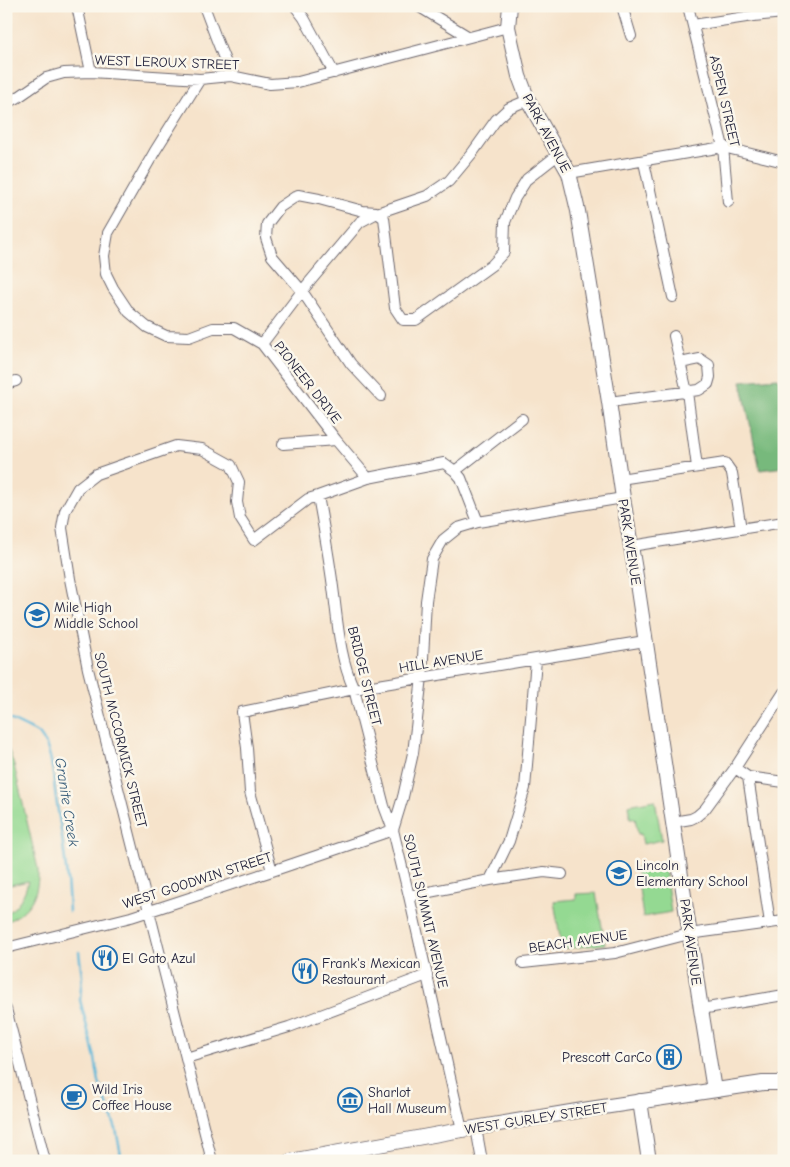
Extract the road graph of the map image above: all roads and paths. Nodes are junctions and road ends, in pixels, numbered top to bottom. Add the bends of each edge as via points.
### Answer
1 (77, 6) edge
2 (204, 6) edge
3 (295, 6) edge
4 (418, 6) edge
5 (510, 6) edge
6 (622, 6) edge
7 (688, 6) edge
8 (784, 13) edge
9 (693, 25) junction
10 (508, 27) junction
11 (631, 36) dead end
12 (469, 37) junction
13 (91, 72) junction
14 (334, 73) junction
15 (231, 76) junction
16 (200, 78) junction
17 (528, 100) junction
18 (6, 103) edge
19 (722, 147) junction
20 (558, 154) junction
21 (644, 162) junction
22 (784, 162) edge
23 (569, 173) junction
24 (728, 202) dead end
25 (376, 212) junction
26 (302, 291) junction
27 (673, 297) dead end
28 (674, 336) dead end
29 (262, 344) junction
30 (680, 363) junction
31 (687, 392) junction
32 (381, 396) dead end
33 (609, 402) junction
34 (522, 419) dead end
35 (336, 440) junction
36 (283, 444) dead end
37 (697, 467) junction
38 (455, 470) junction
39 (368, 478) junction
40 (620, 479) junction
41 (318, 496) junction
42 (623, 498) junction
43 (478, 522) junction
44 (784, 522) edge
45 (741, 529) junction
46 (631, 546) junction
47 (645, 641) junction
48 (536, 660) junction
49 (422, 677) junction
50 (354, 689) junction
51 (784, 692) edge
52 (735, 768) junction
53 (748, 777) junction
54 (784, 782) edge
55 (672, 822) junction
56 (393, 830) junction
57 (272, 871) junction
58 (562, 874) dead end
59 (490, 880) junction
60 (409, 896) junction
61 (149, 911) junction
62 (784, 921) edge
63 (770, 923) junction
64 (690, 934) junction
65 (6, 948) edge
66 (523, 963) dead end
67 (427, 976) junction
68 (784, 995) edge
69 (6, 1009) edge
70 (700, 1009) junction
71 (186, 1058) junction
72 (784, 1083) edge
73 (714, 1090) junction
74 (640, 1100) junction
75 (476, 1128) junction
76 (462, 1130) junction
77 (319, 1158) edge
78 (45, 1161) edge
79 (212, 1161) edge
80 (290, 1161) edge
81 (482, 1161) edge
82 (649, 1161) edge

1 - 13 street
2 - 15 street
3 - 14 street
4 - 12 street
5 - 10 street, PARK AVENUE
6 - 11 street
7 - 9 street, ASPEN STREET
8 - 9 street
9 - 19 street, ASPEN STREET
10 - 12 street, WEST LEROUX STREET
10 - 17 street, PARK AVENUE
12 - 14 street, WEST LEROUX STREET
13 - 16 street, WEST LEROUX STREET
13 - 18 street, WEST LEROUX STREET via 64,73 46,78
14 - 15 street, WEST LEROUX STREET via 298,82 270,84
15 - 16 street, WEST LEROUX STREET
16 - 29 street, PIONEER DRIVE via 108,233 104,256 106,274 129,312 147,327 166,336 189,337 213,328 234,328
17 - 20 street, PARK AVENUE
17 - 25 street via 509,108 496,120 449,181 427,196
19 - 21 street
19 - 22 street
19 - 24 street, ASPEN STREET
20 - 23 street, PARK AVENUE
20 - 25 street via 527,179 515,198 506,222 504,252 492,265 416,320 403,320 396,308 384,218
21 - 23 street
21 - 27 street
23 - 33 street, PARK AVENUE
25 - 26 street via 360,222
25 - 26 street via 298,195 280,207 267,224 266,238 272,256
26 - 29 street
26 - 32 street via 351,364
28 - 30 street
29 - 35 street, PIONEER DRIVE
30 - 31 street
30 - 31 street via 700,359 709,365 708,384
31 - 33 street
31 - 37 street
33 - 40 street, PARK AVENUE
34 - 38 street
35 - 36 street
35 - 39 street, PIONEER DRIVE
37 - 40 street
37 - 45 street via 725,462 732,472
38 - 39 street via 444,463
38 - 43 street
39 - 41 street
40 - 42 street, PARK AVENUE
41 - 50 street, BRIDGE STREET via 338,628 347,675
41 - 61 street, SOUTH MCCORMICK STREET via 308,498 254,540 240,518 237,502 239,482 231,465 202,449 176,446 96,474 78,488 65,511 62,528 87,664
42 - 43 street
42 - 46 street, PARK AVENUE
43 - 49 street, SOUTH SUMMIT AVENUE via 458,528 443,540 432,559
44 - 45 street
45 - 46 street
46 - 47 street, PARK AVENUE
47 - 48 street, HILL AVENUE
47 - 55 street, PARK AVENUE
48 - 49 street, HILL AVENUE
48 - 59 street via 525,788 509,841
49 - 50 street, HILL AVENUE
49 - 56 street, SOUTH SUMMIT AVENUE via 413,753
50 - 56 street, BRIDGE STREET
50 - 57 street, HILL AVENUE via 242,712 250,792
51 - 52 street
52 - 53 street
52 - 55 street via 697,816
53 - 54 street
53 - 63 street
55 - 64 street, PARK AVENUE
56 - 57 street, WEST GOODWIN STREET
56 - 60 street, SOUTH SUMMIT AVENUE
57 - 61 street, WEST GOODWIN STREET
58 - 59 street via 544,872
59 - 60 street
60 - 67 street, SOUTH SUMMIT AVENUE
61 - 65 street, WEST GOODWIN STREET
61 - 71 street, SOUTH MCCORMICK STREET
62 - 63 street, BEACH AVENUE
63 - 64 street, BEACH AVENUE
64 - 66 street, BEACH AVENUE via 615,952
64 - 70 street, PARK AVENUE
67 - 71 street via 289,1027
67 - 76 street, SOUTH SUMMIT AVENUE
68 - 70 street
69 - 78 street
70 - 73 street, PARK AVENUE
71 - 79 street, SOUTH MCCORMICK STREET
72 - 73 street, WEST GURLEY STREET
73 - 74 street, WEST GURLEY STREET
74 - 75 street, WEST GURLEY STREET
74 - 82 street
75 - 76 street, WEST GURLEY STREET
75 - 81 street
76 - 77 street, WEST GURLEY STREET
77 - 80 street, WEST GURLEY STREET

